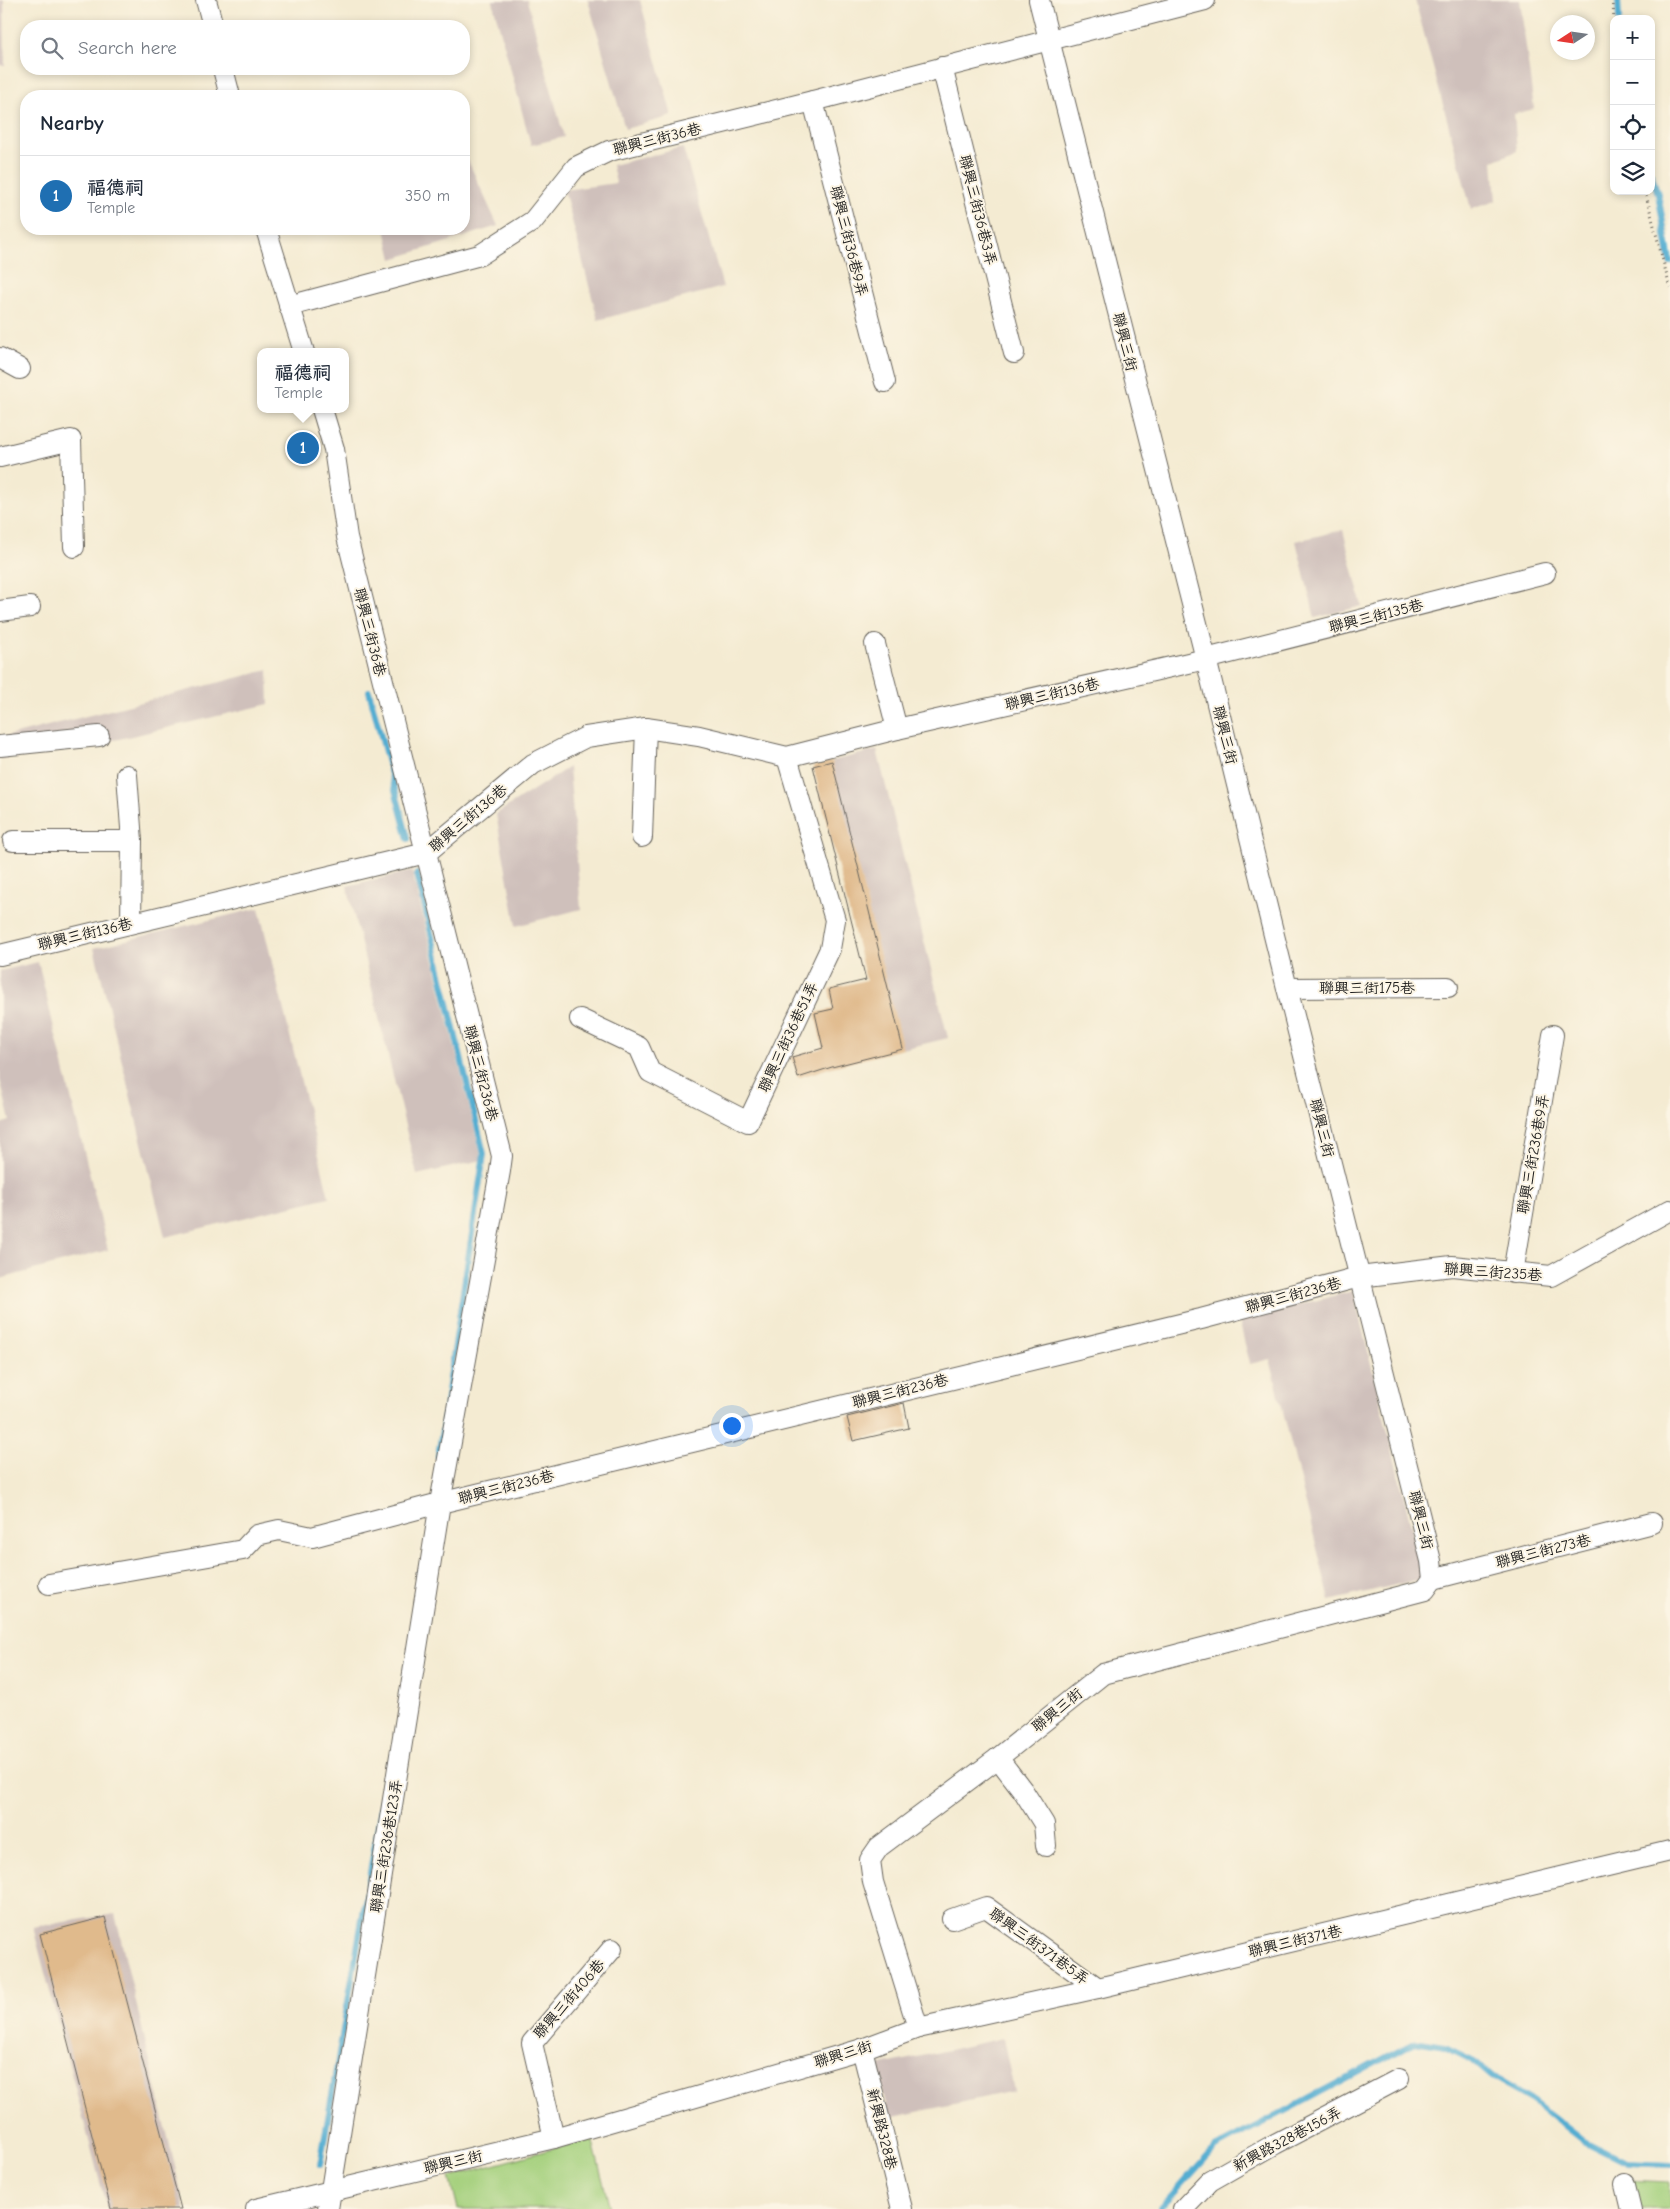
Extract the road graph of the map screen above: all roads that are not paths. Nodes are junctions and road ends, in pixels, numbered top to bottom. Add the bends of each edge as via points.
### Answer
1 (206, 0) edge
2 (1039, 0) edge
3 (1205, 0) edge
4 (211, 20) edge
5 (1048, 39) junction
6 (942, 67) junction
7 (225, 75) edge
8 (228, 90) edge
9 (813, 101) junction
10 (268, 235) edge
11 (289, 306) junction
12 (303, 348) edge
13 (1014, 354) dead end
14 (0, 358) edge
15 (20, 369) dead end
16 (885, 382) dead end
17 (323, 413) edge
18 (0, 457) edge
19 (74, 547) dead end
20 (1545, 573) dead end
21 (30, 607) dead end
22 (0, 611) edge
23 (875, 644) dead end
24 (1206, 659) junction
25 (646, 728) junction
26 (897, 729) junction
27 (99, 736) dead end
28 (0, 746) edge
29 (788, 757) junction
30 (127, 775) dead end
31 (642, 838) dead end
32 (132, 841) junction
33 (13, 842) dead end
34 (426, 853) junction
35 (132, 923) junction
36 (0, 954) edge
37 (1287, 988) junction
38 (1448, 988) dead end
39 (580, 1019) dead end
40 (1553, 1035) dead end
41 (1670, 1210) edge
42 (1513, 1273) junction
43 (1360, 1277) junction
44 (440, 1503) junction
45 (1652, 1523) dead end
46 (1434, 1579) junction
47 (49, 1584) dead end
48 (998, 1758) junction
49 (1046, 1846) dead end
50 (1670, 1851) edge
51 (952, 1919) dead end
52 (612, 1949) dead end
53 (1098, 1988) junction
54 (918, 2028) junction
55 (862, 2049) junction
56 (1399, 2079) dead end
57 (554, 2138) junction
58 (1625, 2184) dead end
59 (330, 2200) edge
60 (256, 2209) edge
61 (902, 2209) edge
62 (1183, 2209) edge
63 (1631, 2209) edge

1 - 4 street
2 - 5 street, 聯興三街
3 - 5 street, 聯興三街36巷
5 - 6 street, 聯興三街36巷
5 - 24 street, 聯興三街
6 - 9 street, 聯興三街36巷
6 - 13 street, 聯興三街36巷3弄
7 - 8 street
9 - 11 street, 聯興三街36巷 via 608,151 576,167 533,221 480,255
9 - 16 street, 聯興三街36巷9弄
10 - 11 street
11 - 12 street
14 - 15 street
17 - 34 street, 聯興三街36巷 via 334,449 346,537
18 - 19 street via 71,440
20 - 24 street, 聯興三街135巷
21 - 22 street
23 - 26 street
24 - 26 street, 聯興三街136巷
24 - 37 street, 聯興三街
25 - 29 street, 聯興三街136巷 via 699,736
25 - 31 street
25 - 34 street, 聯興三街136巷 via 586,737 533,764
26 - 29 street, 聯興三街136巷
27 - 28 street
29 - 39 street, 聯興三街36巷51弄 via 835,920 830,949 748,1122 650,1072 639,1047
30 - 32 street
32 - 33 street
32 - 35 street
34 - 35 street, 聯興三街136巷
34 - 44 street, 聯興三街236巷 via 502,1156
35 - 36 street, 聯興三街136巷
37 - 38 street, 聯興三街175巷
37 - 43 street, 聯興三街
40 - 42 street, 聯興三街236巷9弄
41 - 42 street, 聯興三街235巷 via 1551,1276
42 - 43 street, 聯興三街235巷 via 1452,1266
43 - 44 street, 聯興三街236巷 via 1201,1319
43 - 46 street, 聯興三街
44 - 47 street, 聯興三街236巷 via 312,1537 279,1530 257,1535 244,1550
44 - 59 street, 聯興三街236巷123弄
45 - 46 street, 聯興三街273巷
46 - 48 street, 聯興三街 via 1425,1590 1103,1674
48 - 49 street via 1044,1824
48 - 54 street, 聯興三街 via 879,1847 870,1860 873,1882
50 - 53 street, 聯興三街371巷
51 - 53 street, 聯興三街371巷5弄 via 986,1907
52 - 57 street, 聯興三街406巷 via 532,2043
53 - 54 street, 聯興三街371巷
54 - 55 street, 聯興三街
55 - 57 street, 聯興三街
55 - 61 street, 新興路328巷
56 - 62 street, 新興路328巷156弄 via 1210,2181
57 - 59 street, 聯興三街
58 - 63 street
59 - 60 street, 聯興三街

